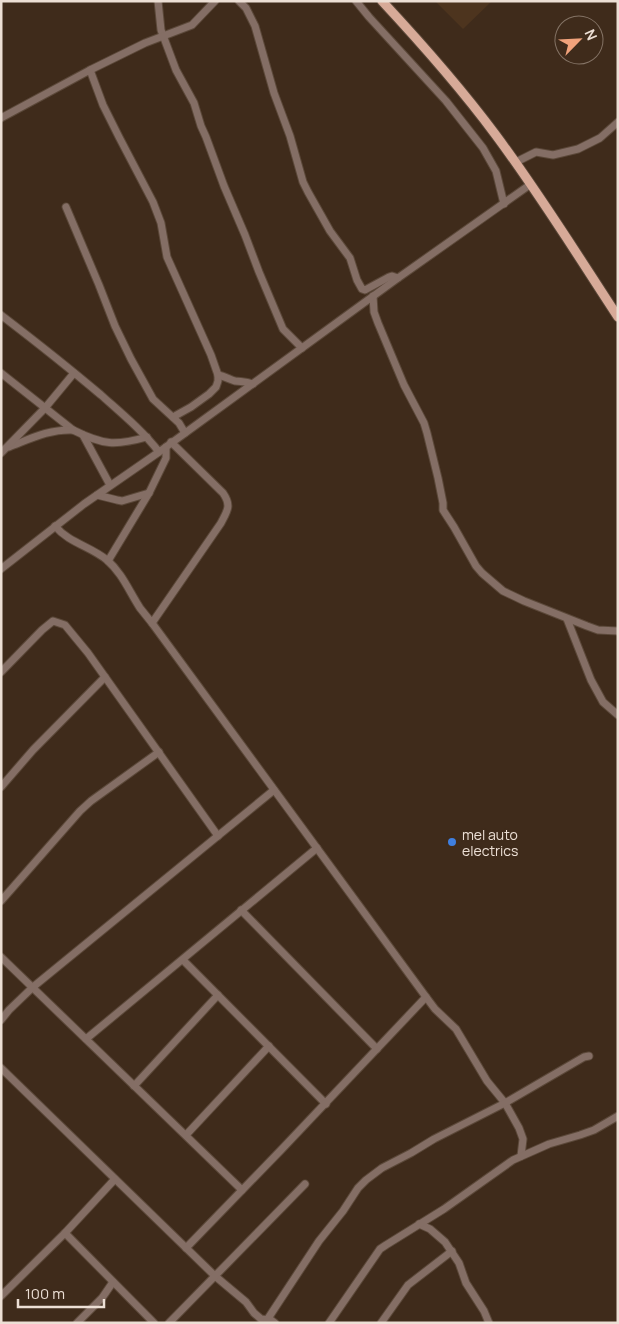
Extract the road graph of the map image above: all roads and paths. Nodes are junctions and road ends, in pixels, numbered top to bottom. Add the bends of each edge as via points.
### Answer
1 (158, 1) edge
2 (214, 1) edge
3 (239, 1) edge
4 (356, 1) edge
5 (382, 1) edge
6 (163, 36) junction
7 (90, 70) junction
8 (1, 118) edge
9 (618, 122) edge
10 (516, 162) junction
11 (531, 184) junction
12 (504, 204) junction
13 (66, 207) dead end
14 (398, 278) junction
15 (373, 296) junction
16 (1, 315) edge
17 (618, 317) edge
18 (302, 348) junction
19 (74, 373) junction
20 (1, 374) edge
21 (218, 375) junction
22 (253, 384) junction
23 (45, 408) junction
24 (173, 417) junction
25 (73, 430) junction
26 (185, 433) junction
27 (83, 435) junction
28 (147, 437) junction
29 (168, 444) junction
30 (3, 451) edge
31 (158, 452) junction
32 (110, 485) junction
33 (149, 493) junction
34 (97, 495) junction
35 (55, 526) junction
36 (108, 561) junction
37 (1, 569) edge
38 (567, 619) junction
39 (152, 623) junction
40 (618, 631) edge
41 (1, 672) edge
42 (105, 677) junction
43 (618, 715) edge
44 (159, 752) junction
45 (1, 787) edge
46 (274, 790) junction
47 (218, 836) junction
48 (317, 848) junction
49 (1, 901) edge
50 (241, 910) junction
51 (1, 957) edge
52 (183, 960) junction
53 (33, 987) junction
54 (218, 995) junction
55 (426, 997) junction
56 (1, 1020) edge
57 (86, 1039) junction
58 (269, 1046) junction
59 (377, 1049) junction
60 (589, 1056) dead end
61 (1, 1068) edge
62 (134, 1086) junction
63 (505, 1103) junction
64 (326, 1104) junction
65 (618, 1116) edge
66 (186, 1135) junction
67 (521, 1156) junction
68 (115, 1179) junction
69 (305, 1184) dead end
70 (242, 1190) junction
71 (419, 1224) junction
72 (64, 1233) junction
73 (186, 1248) junction
74 (452, 1252) junction
75 (215, 1276) junction
76 (113, 1282) junction
77 (1, 1296) edge
78 (267, 1320) junction
79 (77, 1323) edge
80 (154, 1323) edge
81 (169, 1323) edge
82 (275, 1323) edge
83 (329, 1323) edge
84 (381, 1323) edge
85 (489, 1323) edge

1 - 6 street
2 - 6 street via 192,25
3 - 14 street via 255,26 303,182 330,231 350,258 359,284 366,290 389,277
4 - 12 street via 446,101 483,148 496,171
5 - 10 main road via 441,66
6 - 7 street
6 - 18 street via 178,75 194,102 278,318 287,334
7 - 8 street
7 - 21 street via 103,105 153,202 161,223 167,257
9 - 10 street via 600,138 578,149 553,155 536,152
10 - 11 main road
11 - 12 street
11 - 17 main road
12 - 14 street
13 - 24 street via 131,359 153,399
14 - 15 street
15 - 18 street
15 - 38 street via 378,323 404,386 424,423 443,510 472,560 503,591
16 - 19 street
18 - 22 street
19 - 23 street
19 - 28 street
20 - 23 street
21 - 22 street
21 - 24 street via 217,384 209,394
22 - 26 street
23 - 25 street
23 - 30 street
24 - 26 street
25 - 27 street
25 - 30 street via 44,433
26 - 29 street
27 - 28 street via 108,444
27 - 32 street
28 - 31 street
29 - 31 street
29 - 33 street via 166,458
29 - 39 street via 224,493 228,507 221,523
31 - 32 street
32 - 34 street
33 - 34 street via 122,500
33 - 36 street
34 - 35 street
35 - 36 street via 68,538
35 - 37 street
36 - 39 street via 120,573
38 - 40 street via 598,630
38 - 43 street via 599,695
39 - 46 street
41 - 42 street via 52,621 65,625
42 - 44 street
42 - 45 street
44 - 47 street
44 - 49 street via 91,801
46 - 47 street
46 - 48 street
47 - 53 street
48 - 50 street
48 - 55 street
50 - 52 street
50 - 59 street
51 - 53 street
52 - 54 street
52 - 57 street
53 - 56 street
53 - 57 street
54 - 58 street
54 - 62 street
55 - 59 street
55 - 63 street via 456,1029 490,1086
57 - 62 street
58 - 64 street
58 - 66 street
59 - 64 street
60 - 63 street
61 - 68 street
62 - 66 street
63 - 67 street via 523,1140
63 - 78 street via 382,1168 358,1188
64 - 70 street
65 - 67 street via 594,1130
66 - 70 street
67 - 71 street
68 - 72 street
68 - 73 street
69 - 75 street
70 - 73 street
71 - 74 street via 434,1232
71 - 83 street via 380,1249
72 - 76 street
72 - 77 street
73 - 75 street
74 - 84 street via 408,1285
74 - 85 street
75 - 78 street via 261,1319
75 - 81 street
76 - 79 street
76 - 80 street
78 - 82 street

